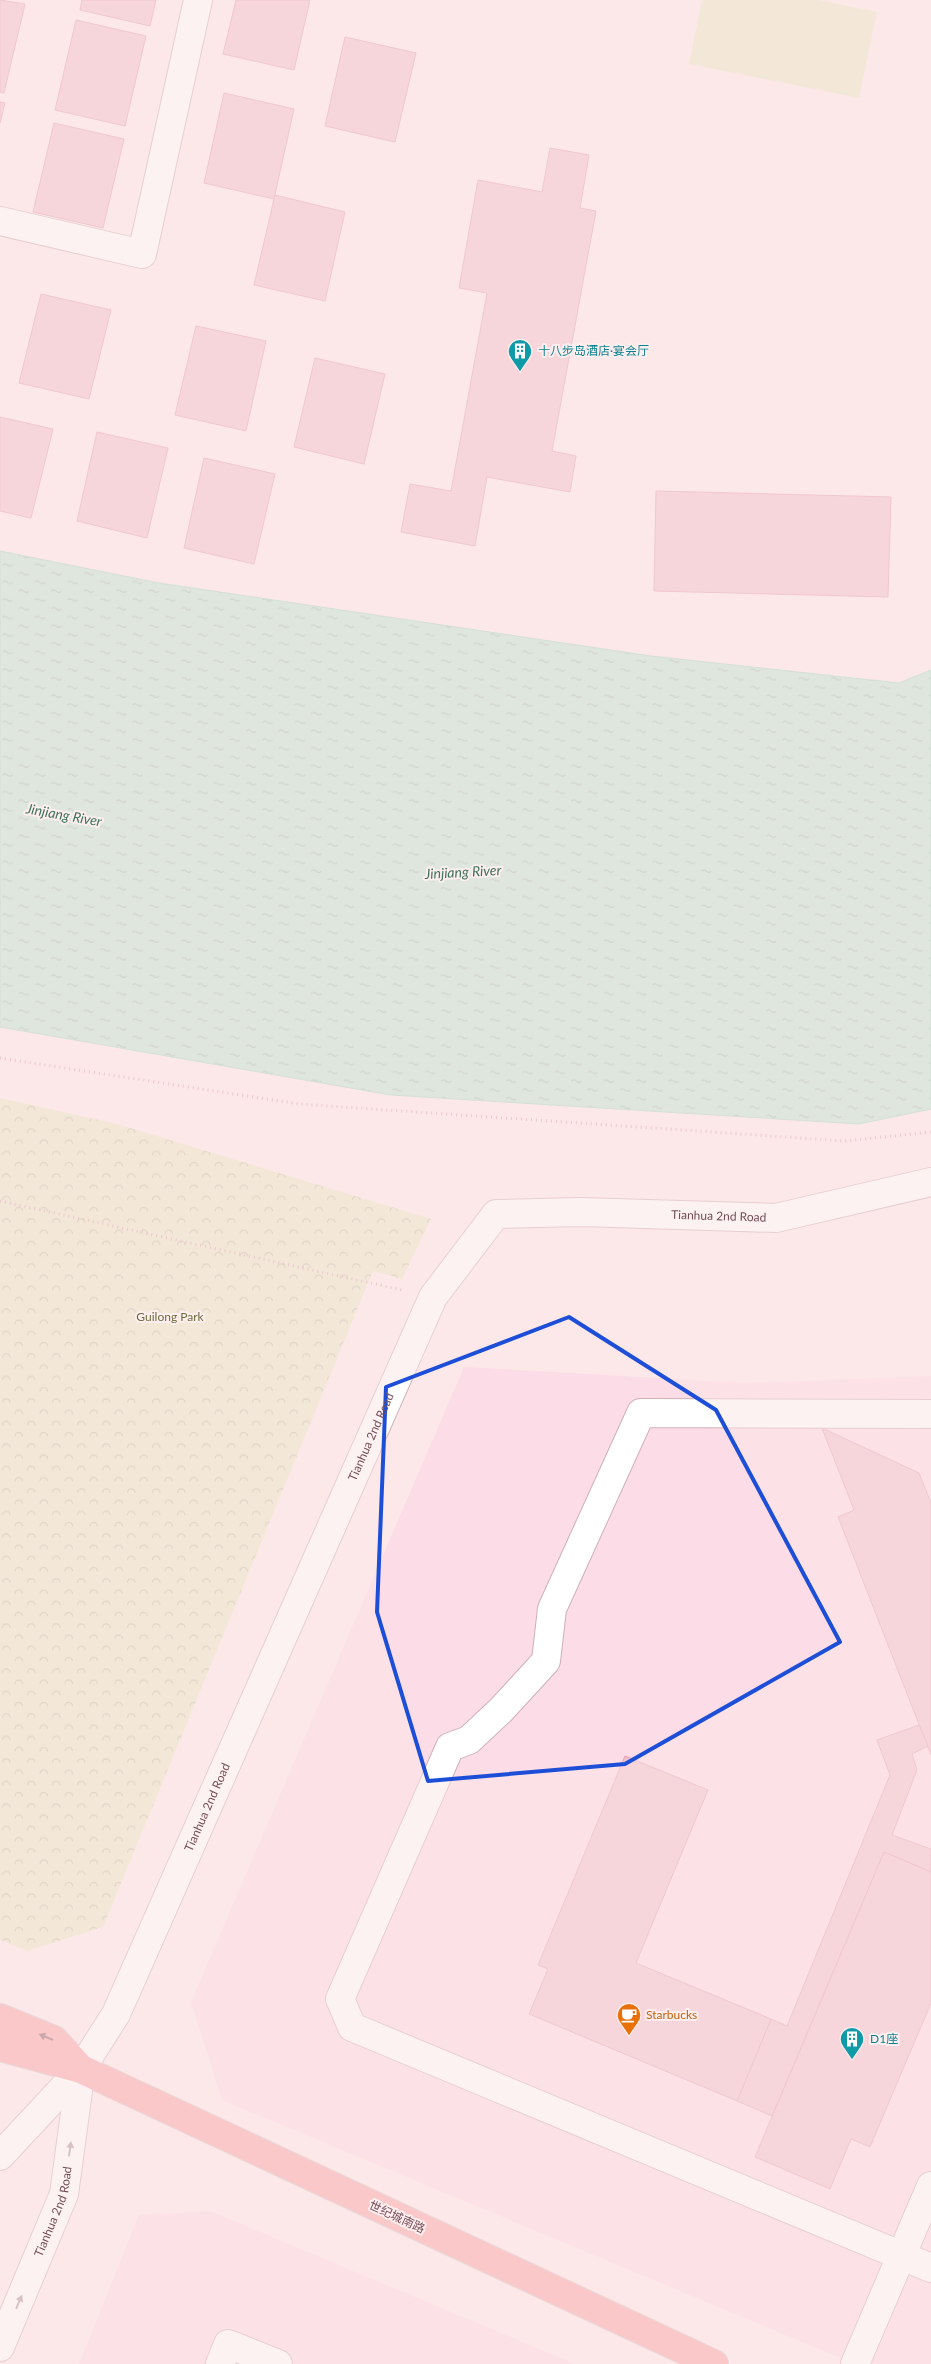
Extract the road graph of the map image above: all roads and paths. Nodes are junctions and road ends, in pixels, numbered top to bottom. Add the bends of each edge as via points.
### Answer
1 (198, 0) edge
2 (0, 221) edge
3 (0, 1058) edge
4 (931, 1132) edge
5 (931, 1182) edge
6 (0, 1201) edge
7 (433, 1297) junction
8 (931, 1414) edge
9 (0, 2018) edge
10 (0, 2048) edge
11 (81, 2069) junction
12 (0, 2156) edge
13 (931, 2186) edge
14 (901, 2256) junction
15 (931, 2268) edge
16 (0, 2347) edge
17 (220, 2364) edge
18 (278, 2364) edge
19 (714, 2364) edge
20 (855, 2364) edge

1 - 2 street via 142,254
3 - 4 path via 299,1104 845,1142
5 - 7 street, Tianhua 2nd Road via 776,1218 581,1212 496,1214
6 - 7 path
7 - 11 street, Tianhua 2nd Road via 116,2014
8 - 14 street via 641,1413 552,1609 546,1661 502,1710 469,1740 450,1747 340,1999 352,2027
11 -> 9 main road via 54,2040
10 - 11 main road
11 - 12 street, Tianhua 2nd Road
16 -> 11 street, Tianhua 2nd Road via 64,2194
11 - 19 main road, 世纪城南路
13 - 14 street
14 - 15 street
14 - 20 street
17 - 18 street via 228,2344

